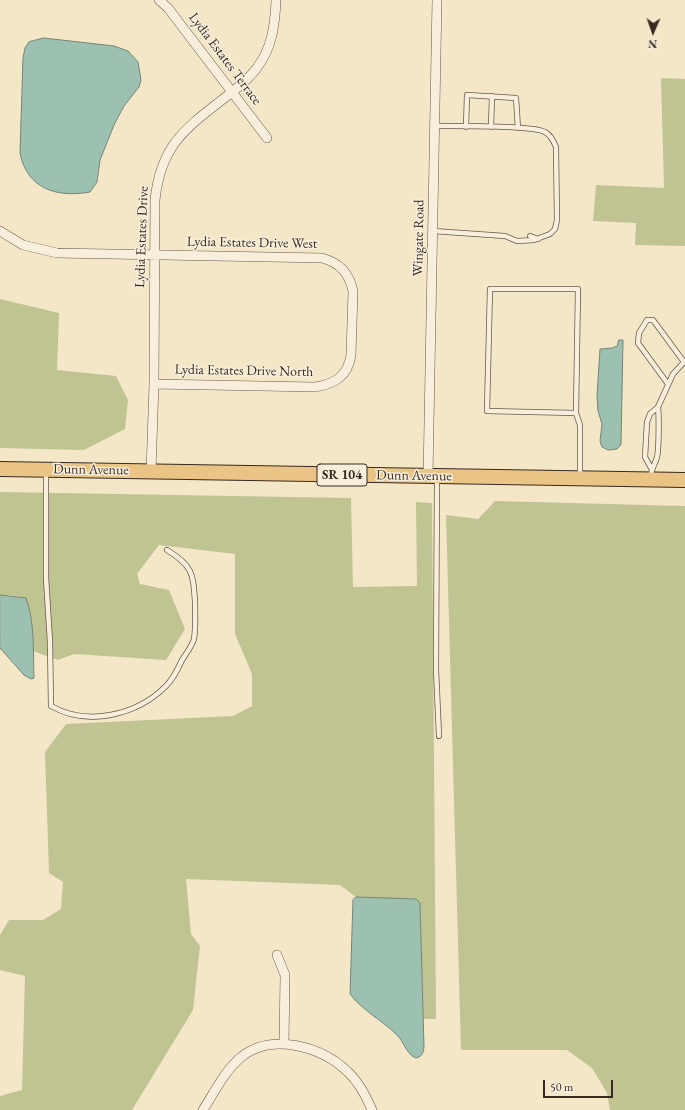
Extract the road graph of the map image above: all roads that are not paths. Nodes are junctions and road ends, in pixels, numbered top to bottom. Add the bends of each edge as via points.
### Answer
1 (159, 0) edge
2 (276, 0) edge
3 (437, 0) edge
4 (232, 92) junction
5 (492, 96) junction
6 (434, 126) junction
7 (466, 127) junction
8 (491, 127) junction
9 (518, 128) junction
10 (267, 138) dead end
11 (0, 231) edge
12 (433, 231) junction
13 (516, 236) dead end
14 (530, 236) dead end
15 (507, 237) junction
16 (538, 239) junction
17 (154, 255) junction
18 (352, 318) joint
19 (684, 361) edge
20 (154, 384) junction
21 (668, 384) junction
22 (658, 407) junction
23 (576, 413) junction
24 (0, 469) edge
25 (46, 470) junction
26 (151, 471) junction
27 (651, 474) junction
28 (432, 476) junction
29 (580, 478) junction
30 (685, 480) edge
31 (167, 550) dead end
32 (439, 736) dead end
33 (277, 955) dead end
34 (284, 1044) junction
35 (202, 1110) edge
36 (372, 1110) edge

1 - 4 street, Lydia Estates Terrace via 168,8
2 - 4 street, Lydia Estates Drive via 274,28 264,56 252,74
3 - 6 street, Wingate Road
4 - 10 street, Lydia Estates Terrace
4 - 17 street, Lydia Estates Drive via 187,128 164,160 156,192
5 - 7 lane via 467,95
5 - 8 lane
5 - 9 lane via 516,98
6 - 7 lane
6 - 12 street, Wingate Road
7 - 8 lane
8 - 9 lane
9 - 16 lane via 545,132 556,147 556,229
11 - 17 street, Lydia Estates Drive West via 23,245 45,252
12 - 15 lane
12 - 28 street, Wingate Road
13 - 15 lane
14 - 16 lane
15 - 16 lane via 518,241
17 - 18 street, Lydia Estates Drive West via 316,258 332,261 346,272 351,281
17 - 20 street, Lydia Estates Drive
18 - 20 street, Lydia Estates Drive North via 350,366 337,381 327,386
19 - 21 lane
19 - 21 lane via 653,320 647,320 638,343
20 - 26 street, Lydia Estates Drive
21 - 22 lane
22 - 27 lane via 660,416 657,458
22 - 27 lane via 650,414 647,422 645,457
23 - 23 lane via 578,289 490,289 487,411
23 - 29 lane via 580,425
24 - 25 main road, Dunn Avenue / SR 104
25 - 26 main road, Dunn Avenue / SR 104
25 - 31 lane via 46,571 51,706 77,715 113,715 130,710 151,698 166,685 193,640 195,626 194,580 187,564
26 - 28 main road, Dunn Avenue / SR 104
27 - 29 main road, Dunn Avenue / SR 104
27 - 30 main road, Dunn Avenue / SR 104
28 - 29 main road, Dunn Avenue / SR 104
28 - 32 lane
33 - 34 street via 285,975
34 - 35 street via 256,1049 240,1058
34 - 36 street via 316,1051 332,1059 360,1085

